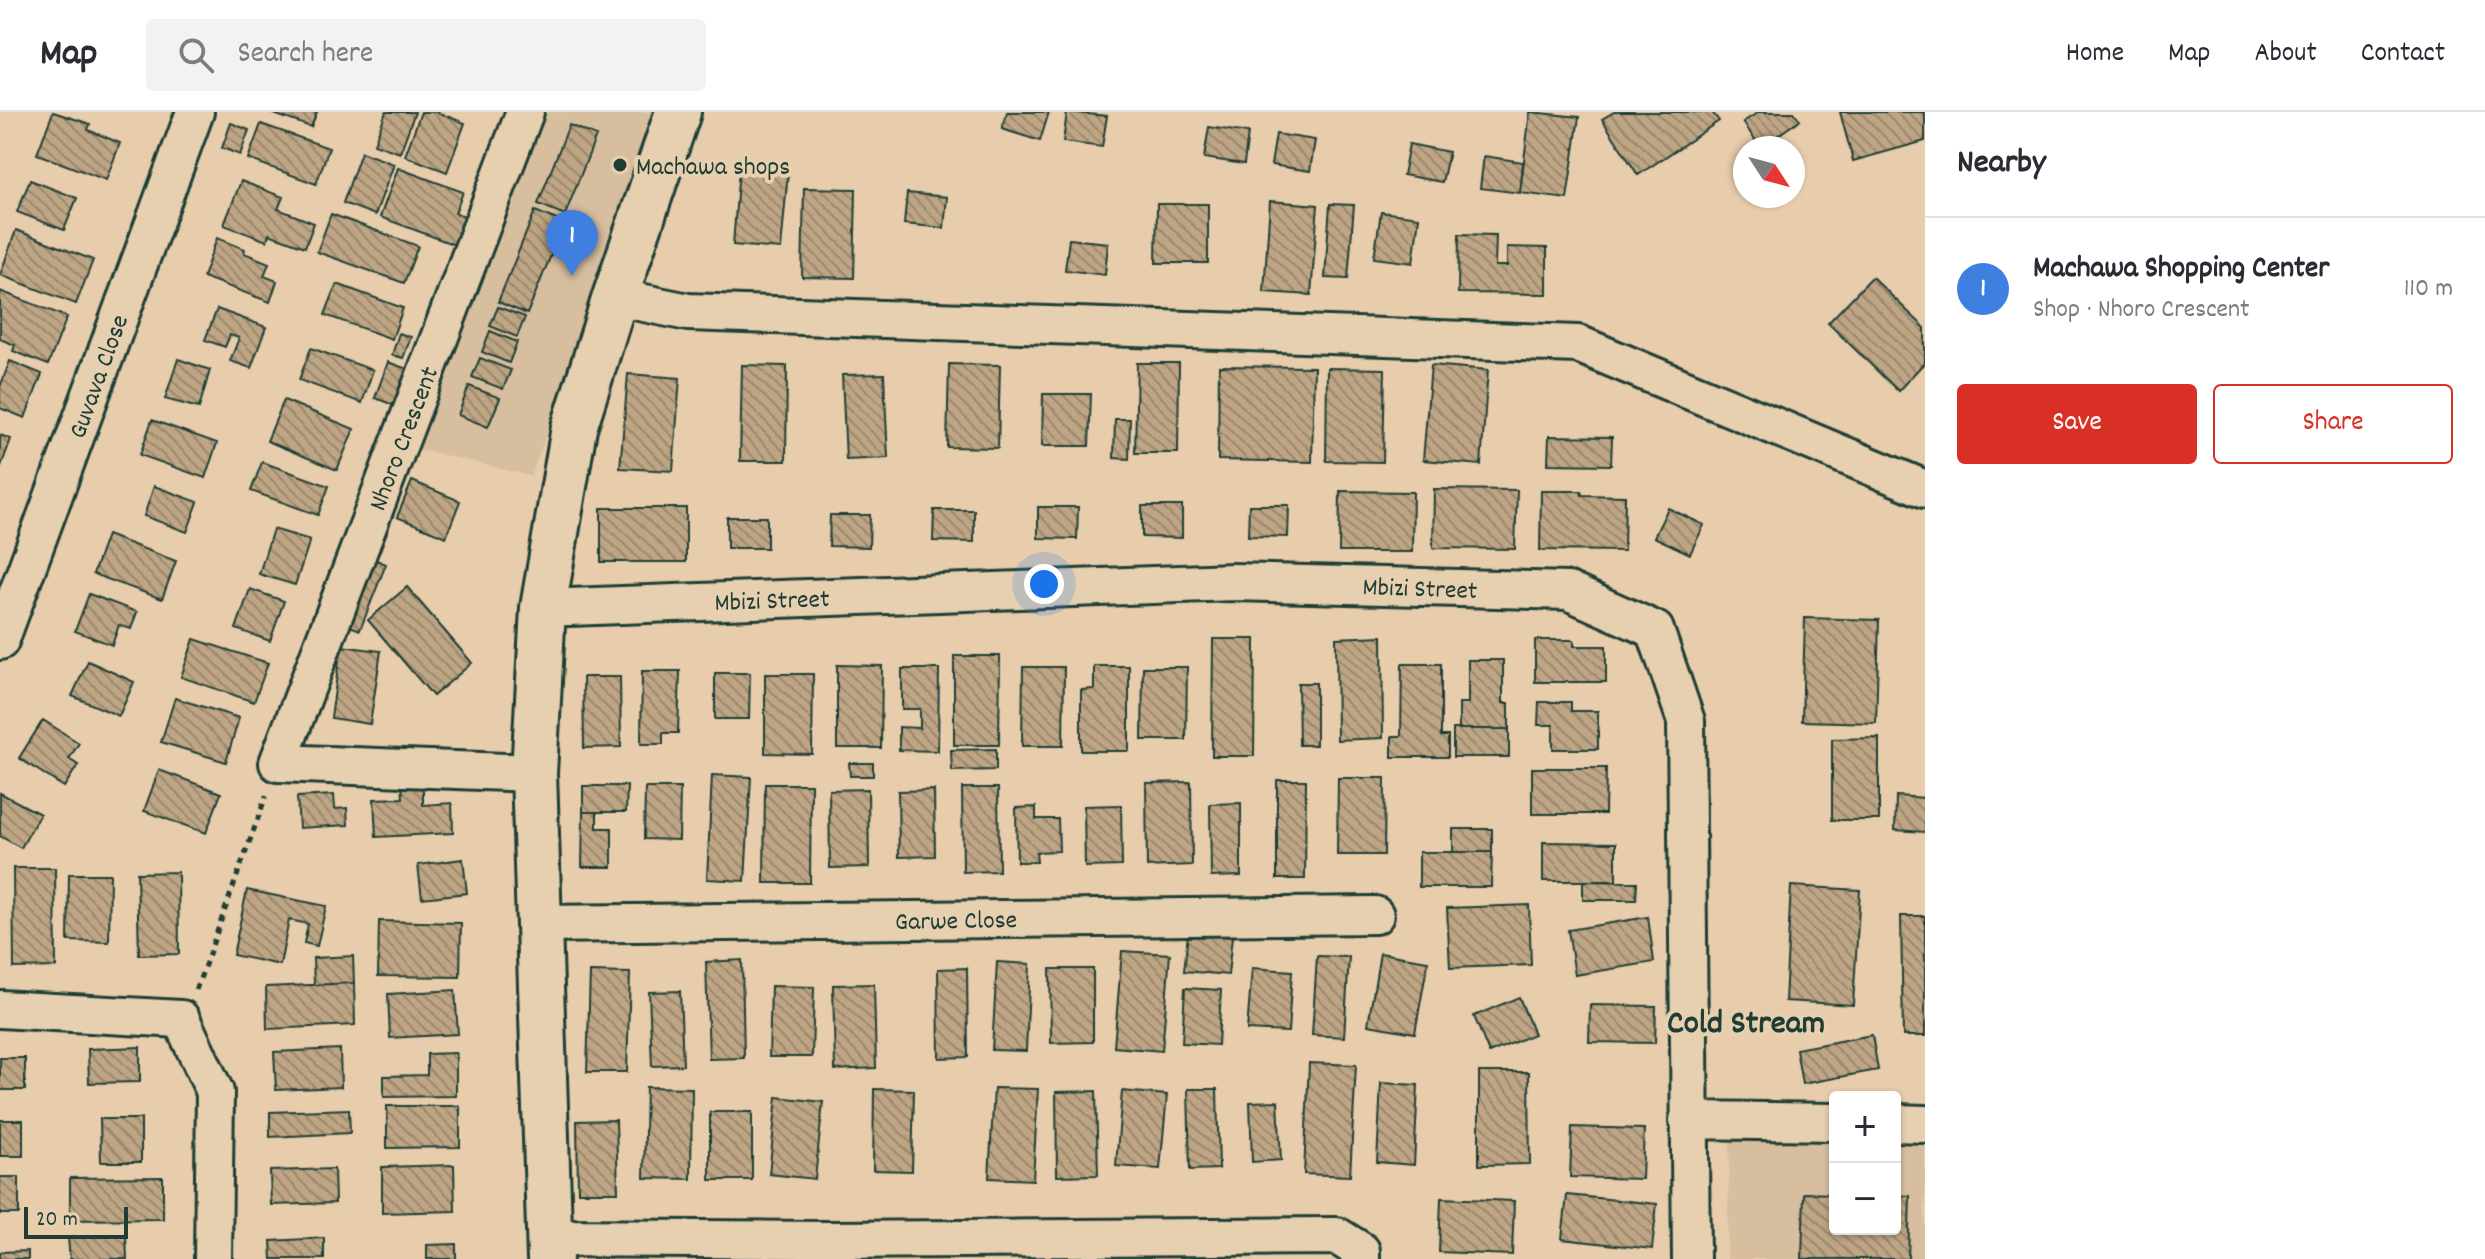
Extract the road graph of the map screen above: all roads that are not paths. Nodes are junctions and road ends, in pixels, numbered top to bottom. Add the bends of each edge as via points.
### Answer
1 (195, 112) edge
2 (525, 112) edge
3 (678, 112) edge
4 (615, 297) junction
5 (1925, 489) edge
6 (543, 608) junction
7 (0, 641) edge
8 (534, 773) junction
9 (1375, 915) dead end
10 (538, 924) junction
11 (0, 1009) edge
12 (1688, 1120) junction
13 (1829, 1122) edge
14 (1901, 1123) edge
15 (1925, 1124) edge
16 (550, 1248) edge
17 (829, 1250) edge
18 (213, 1259) edge
19 (1361, 1259) edge
20 (1691, 1259) edge

1 - 7 street, Guvava Close
2 - 8 street, Nhoro Crescent via 278,763
3 - 4 street
4 - 5 street via 688,312 1578,344
4 - 6 street via 574,428
6 - 8 street
6 - 12 street, Mbizi Street via 1233,582 1568,591 1655,630 1686,721
8 - 10 street
9 - 10 street, Garwe Close
10 - 16 street
11 - 18 street via 181,1019 215,1092
12 - 13 street
12 - 20 street, Mbizi Street
14 - 15 street
16 - 17 street
17 - 19 street via 1337,1236 1361,1251

